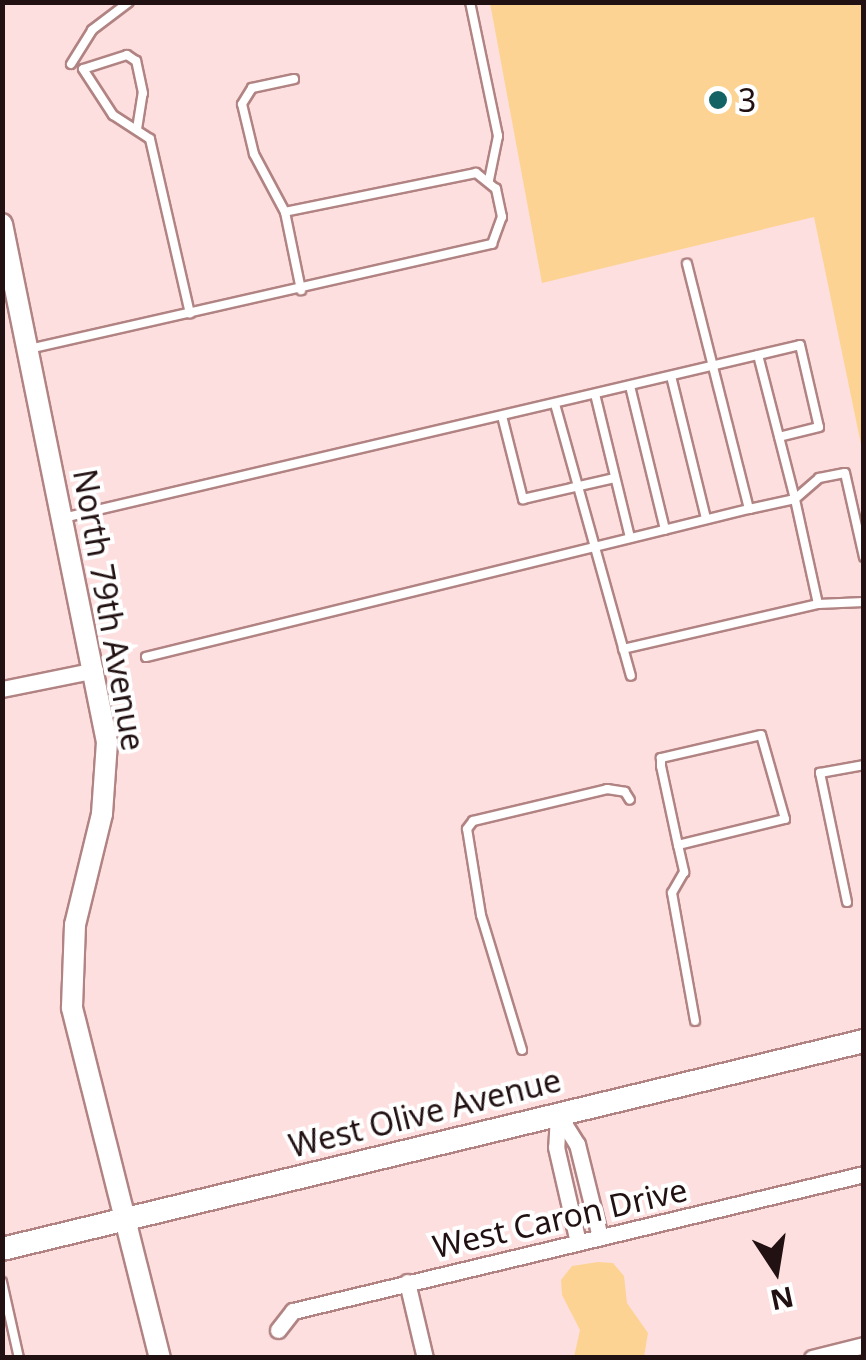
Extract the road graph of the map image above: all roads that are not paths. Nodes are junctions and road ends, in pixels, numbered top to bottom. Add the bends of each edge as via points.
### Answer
1 (129, 2) edge
2 (470, 2) edge
3 (71, 64) dead end
4 (294, 80) dead end
5 (136, 128) junction
6 (489, 180) junction
7 (285, 212) junction
8 (2, 224) edge
9 (688, 264) dead end
10 (301, 290) junction
11 (190, 314) junction
12 (28, 348) junction
13 (758, 355) junction
14 (713, 366) junction
15 (671, 376) junction
16 (630, 386) junction
17 (595, 394) junction
18 (555, 404) junction
19 (502, 416) junction
20 (780, 437) junction
21 (615, 478) junction
22 (576, 487) junction
23 (795, 499) junction
24 (749, 509) junction
25 (64, 518) junction
26 (706, 519) junction
27 (665, 530) junction
28 (630, 538) junction
29 (597, 546) junction
30 (864, 557) edge
31 (864, 602) edge
32 (818, 604) junction
33 (624, 649) junction
34 (146, 657) dead end
35 (96, 670) junction
36 (631, 676) dead end
37 (2, 689) edge
38 (864, 765) edge
39 (630, 800) dead end
40 (678, 845) junction
41 (847, 902) dead end
42 (695, 1021) dead end
43 (864, 1041) edge
44 (522, 1050) dead end
45 (558, 1114) junction
46 (864, 1174) edge
47 (122, 1220) junction
48 (600, 1237) junction
49 (578, 1242) junction
50 (2, 1249) edge
51 (2, 1282) edge
52 (407, 1282) junction
53 (6, 1315) edge
54 (278, 1330) dead end
55 (864, 1345) edge
56 (18, 1358) edge
57 (160, 1358) edge
58 (425, 1358) edge
59 (812, 1358) edge

1 - 3 lane via 92,30
2 - 6 lane via 498,136
4 - 7 lane via 252,88 242,104 254,154
5 - 5 lane via 113,115 83,69 128,55 136,61 143,93
5 - 11 lane via 156,153
6 - 7 lane via 468,172
6 - 10 lane via 502,217 492,244
7 - 10 lane
8 - 12 street, North 79th Avenue
9 - 14 lane
10 - 11 lane
11 - 12 lane
12 - 25 street, North 79th Avenue
13 - 14 lane
13 - 20 lane
13 - 20 lane via 800,345 819,427
14 - 15 lane
14 - 24 lane
15 - 16 lane
15 - 26 lane
16 - 17 lane
16 - 27 lane
17 - 18 lane
17 - 21 lane
18 - 19 lane
18 - 22 lane
19 - 22 lane via 523,499
19 - 25 lane
20 - 23 lane
21 - 22 lane
21 - 28 lane
22 - 29 lane
23 - 24 lane
23 - 30 lane via 820,478 845,473
23 - 32 lane
24 - 26 lane
25 - 35 street, North 79th Avenue
26 - 27 lane
27 - 28 lane
28 - 29 lane
29 - 33 lane
29 - 34 lane
31 - 32 lane
32 - 33 lane
33 - 36 lane
35 - 37 street
35 - 47 street, North 79th Avenue via 107,779 75,926 71,994
38 - 41 lane via 820,773
39 - 44 lane via 625,792 607,789 473,822 467,829 481,915
40 - 40 lane via 661,758 760,735 785,819
40 - 42 lane via 684,872 672,893
43 - 45 main road, West Olive Avenue
45 - 47 main road, West Olive Avenue
45 - 48 street via 577,1144
45 - 49 street via 556,1147
46 - 48 street, West Caron Drive
47 - 50 main road, West Olive Avenue
47 - 57 street, North 79th Avenue
48 - 49 street, West Caron Drive
49 - 52 street, West Caron Drive
51 - 53 lane
52 - 54 street, West Caron Drive via 293,1311
52 - 58 street
53 - 56 lane
55 - 59 street

